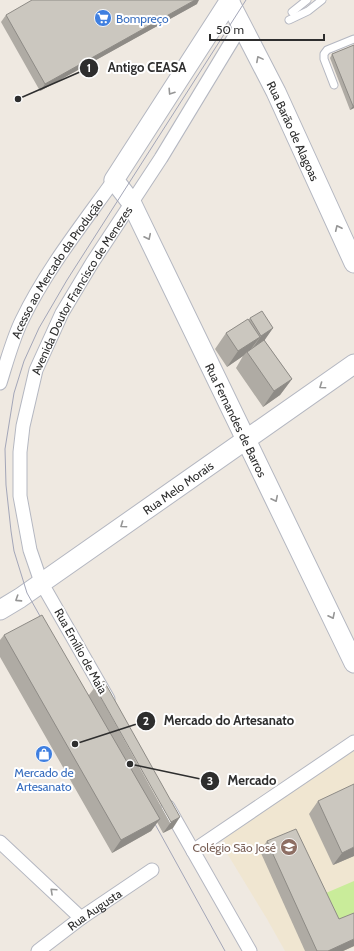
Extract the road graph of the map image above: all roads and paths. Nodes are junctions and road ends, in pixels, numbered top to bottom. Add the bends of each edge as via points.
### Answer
1 (229, 0) edge
2 (307, 0) edge
3 (322, 0) edge
4 (292, 12) dead end
5 (289, 20) dead end
6 (241, 26) junction
7 (354, 39) edge
8 (334, 85) dead end
9 (114, 180) junction
10 (131, 202) junction
11 (354, 263) edge
12 (354, 364) edge
13 (0, 383) edge
14 (246, 438) junction
15 (41, 582) junction
16 (0, 610) edge
17 (354, 663) edge
18 (116, 713) edge
19 (354, 742) edge
20 (162, 796) edge
21 (0, 842) edge
22 (194, 851) junction
23 (152, 870) dead end
24 (81, 918) junction
25 (38, 951) edge
26 (250, 951) edge

1 - 6 street, Rua Barão de Alagoas
1 -> 9 street
2 - 4 lane
3 - 5 lane via 308,11
6 - 10 street, Avenida Doutor Francisco de Menezes via 161,158
11 -> 6 street, Rua Barão de Alagoas via 276,92
7 - 8 lane via 327,50 324,54
9 - 10 street, Rua Fernandes de Barros
9 - 13 street, Acesso ao Mercado da Produção via 35,295 21,321
10 -> 14 street, Rua Fernandes de Barros
10 - 15 street, Avenida Doutor Francisco de Menezes via 62,313 36,370 23,426 20,496 30,550
12 -> 14 street, Rua Melo Morais
14 -> 15 street, Rua Melo Morais
14 -> 17 street, Rua Fernandes de Barros
15 -> 16 street, Rua Melo Morais
15 - 18 street, Rua Emílio de Maia
19 - 22 street
20 - 22 street
24 -> 21 street
22 - 26 street
23 - 24 street, Rua Augusta
24 - 25 street, Rua Augusta

